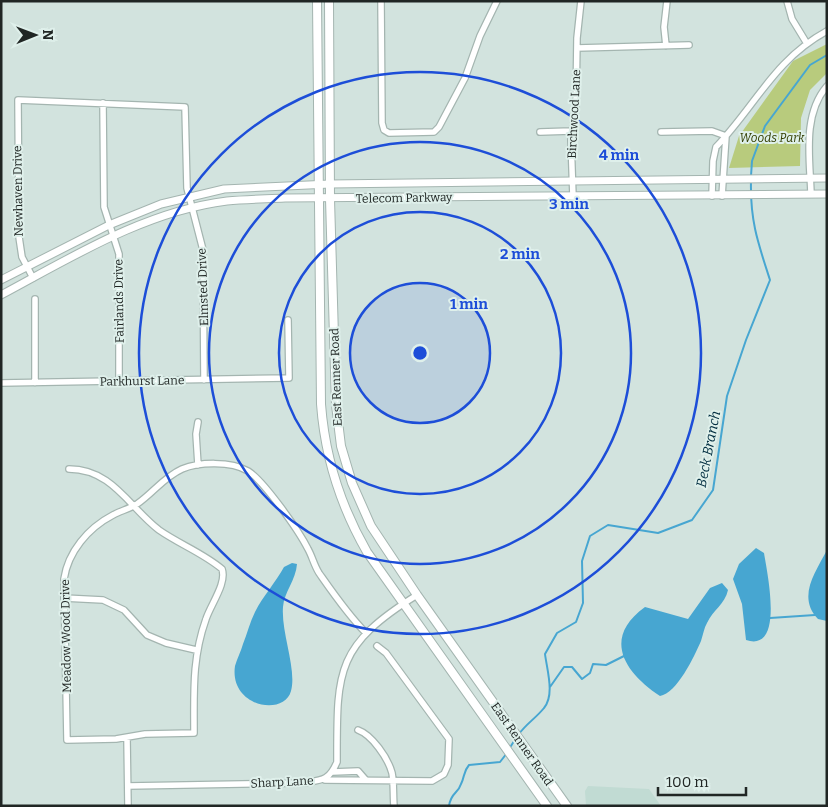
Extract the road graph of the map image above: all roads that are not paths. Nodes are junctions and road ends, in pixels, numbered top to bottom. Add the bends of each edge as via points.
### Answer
1 (317, 1) edge
2 (328, 1) edge
3 (381, 1) edge
4 (497, 1) edge
5 (582, 1) edge
6 (667, 1) edge
7 (787, 1) edge
8 (827, 31) edge
9 (806, 42) junction
10 (689, 45) dead end
11 (666, 46) junction
12 (577, 48) junction
13 (827, 86) edge
14 (103, 103) junction
15 (571, 131) junction
16 (540, 132) dead end
17 (661, 132) dead end
18 (726, 136) junction
19 (715, 152) junction
20 (726, 155) junction
21 (810, 178) junction
22 (827, 178) edge
23 (712, 179) junction
24 (723, 179) junction
25 (572, 180) junction
26 (318, 184) junction
27 (330, 184) junction
28 (811, 194) junction
29 (827, 194) edge
30 (712, 196) junction
31 (722, 196) junction
32 (188, 197) junction
33 (573, 197) junction
34 (319, 199) junction
35 (330, 199) junction
36 (192, 209) junction
37 (109, 225) junction
38 (114, 236) junction
39 (27, 267) junction
40 (33, 278) junction
41 (1, 280) edge
42 (1, 295) edge
43 (35, 299) dead end
44 (288, 320) dead end
45 (204, 380) junction
46 (119, 381) junction
47 (35, 382) junction
48 (1, 383) edge
49 (198, 422) dead end
50 (198, 465) junction
51 (69, 469) dead end
52 (134, 506) junction
53 (417, 595) junction
54 (64, 598) junction
55 (403, 604) junction
56 (366, 632) junction
57 (377, 646) dead end
58 (196, 650) junction
59 (358, 730) dead end
60 (127, 738) junction
61 (333, 772) junction
62 (365, 779) junction
63 (325, 780) junction
64 (392, 781) junction
65 (549, 782) junction
66 (128, 786) junction
67 (536, 791) junction
68 (128, 806) edge
69 (394, 806) edge
70 (547, 806) edge
71 (566, 806) edge

1 - 26 main road, East Renner Road
2 - 27 main road, East Renner Road
3 - 4 street via 382,123 389,133 434,132 439,127 466,78 480,36
5 - 12 street, Birchwood Lane
6 - 11 street
7 - 9 street via 792,19
8 - 9 street
9 - 18 street via 788,57
10 - 11 street
11 - 12 street
12 - 15 street, Birchwood Lane via 576,106
13 - 21 street via 812,109
14 - 32 street, Elmsted Drive via 185,107
14 - 37 street, Fairlands Drive via 104,207
14 - 39 street, Newhaven Drive via 18,100 18,237
15 - 16 street
15 - 25 street, Birchwood Lane
17 - 18 street via 712,131
18 - 19 street
18 - 20 street
19 - 20 street
19 - 23 street
20 - 24 street
21 - 22 street, Telecom Parkway
21 - 24 street, Telecom Parkway
21 - 28 street
23 - 24 street, Telecom Parkway
23 - 25 street, Telecom Parkway
23 - 30 street
24 - 31 street
25 - 27 street, Telecom Parkway
25 - 33 street, Birchwood Lane
26 - 27 street, Telecom Parkway
26 - 32 street, Telecom Parkway via 247,186
26 - 34 main road, East Renner Road
27 - 35 main road, East Renner Road
28 - 29 street, Telecom Parkway
28 - 31 street, Telecom Parkway
30 - 31 street, Telecom Parkway
30 - 33 street, Telecom Parkway
32 - 36 street, Elmsted Drive
32 - 37 street, Telecom Parkway
33 - 35 street, Telecom Parkway
34 - 35 street, Telecom Parkway
34 - 36 street, Telecom Parkway via 234,201
34 - 55 main road, East Renner Road via 321,404 326,453 352,526
35 - 53 main road, East Renner Road via 336,405 341,446 352,483 371,526
36 - 38 street, Telecom Parkway via 155,219
36 - 45 street, Elmsted Drive via 203,250
37 - 38 street, Fairlands Drive
37 - 39 street, Telecom Parkway
38 - 40 street, Telecom Parkway
38 - 46 street, Fairlands Drive via 120,274
39 - 40 street, Newhaven Drive
39 - 41 street, Telecom Parkway
40 - 42 street, Telecom Parkway
43 - 47 street
44 - 45 street, Parkhurst Lane via 289,378
45 - 46 street, Parkhurst Lane
46 - 47 street, Parkhurst Lane
47 - 48 street, Parkhurst Lane
49 - 50 street
50 - 52 street, Meadow Wood Drive via 171,475
50 - 56 street, Meadow Wood Drive via 230,465 249,471 256,477 304,541 319,572
51 - 52 street via 86,471 106,479
52 - 54 street, Meadow Wood Drive via 107,518 81,540 65,571
52 - 58 street via 162,531 222,568 224,574
53 - 55 street
53 - 65 main road, East Renner Road
54 - 58 street via 103,600 124,610 147,635 166,644
54 - 60 street, Meadow Wood Drive via 67,740
55 - 56 street
55 - 67 main road, East Renner Road
56 - 61 street via 352,651 339,680 337,762
57 - 64 street via 386,653 449,739 448,765 438,779
58 - 60 street via 194,733 145,734
59 - 64 street via 367,733 387,762
60 - 66 street
61 - 62 street via 358,771
61 - 63 street, Sharp Lane
62 - 63 street
62 - 64 street
63 - 66 street, Sharp Lane
64 - 69 street
65 - 67 main road
65 - 71 main road, East Renner Road
66 - 68 street
67 - 70 main road, East Renner Road

